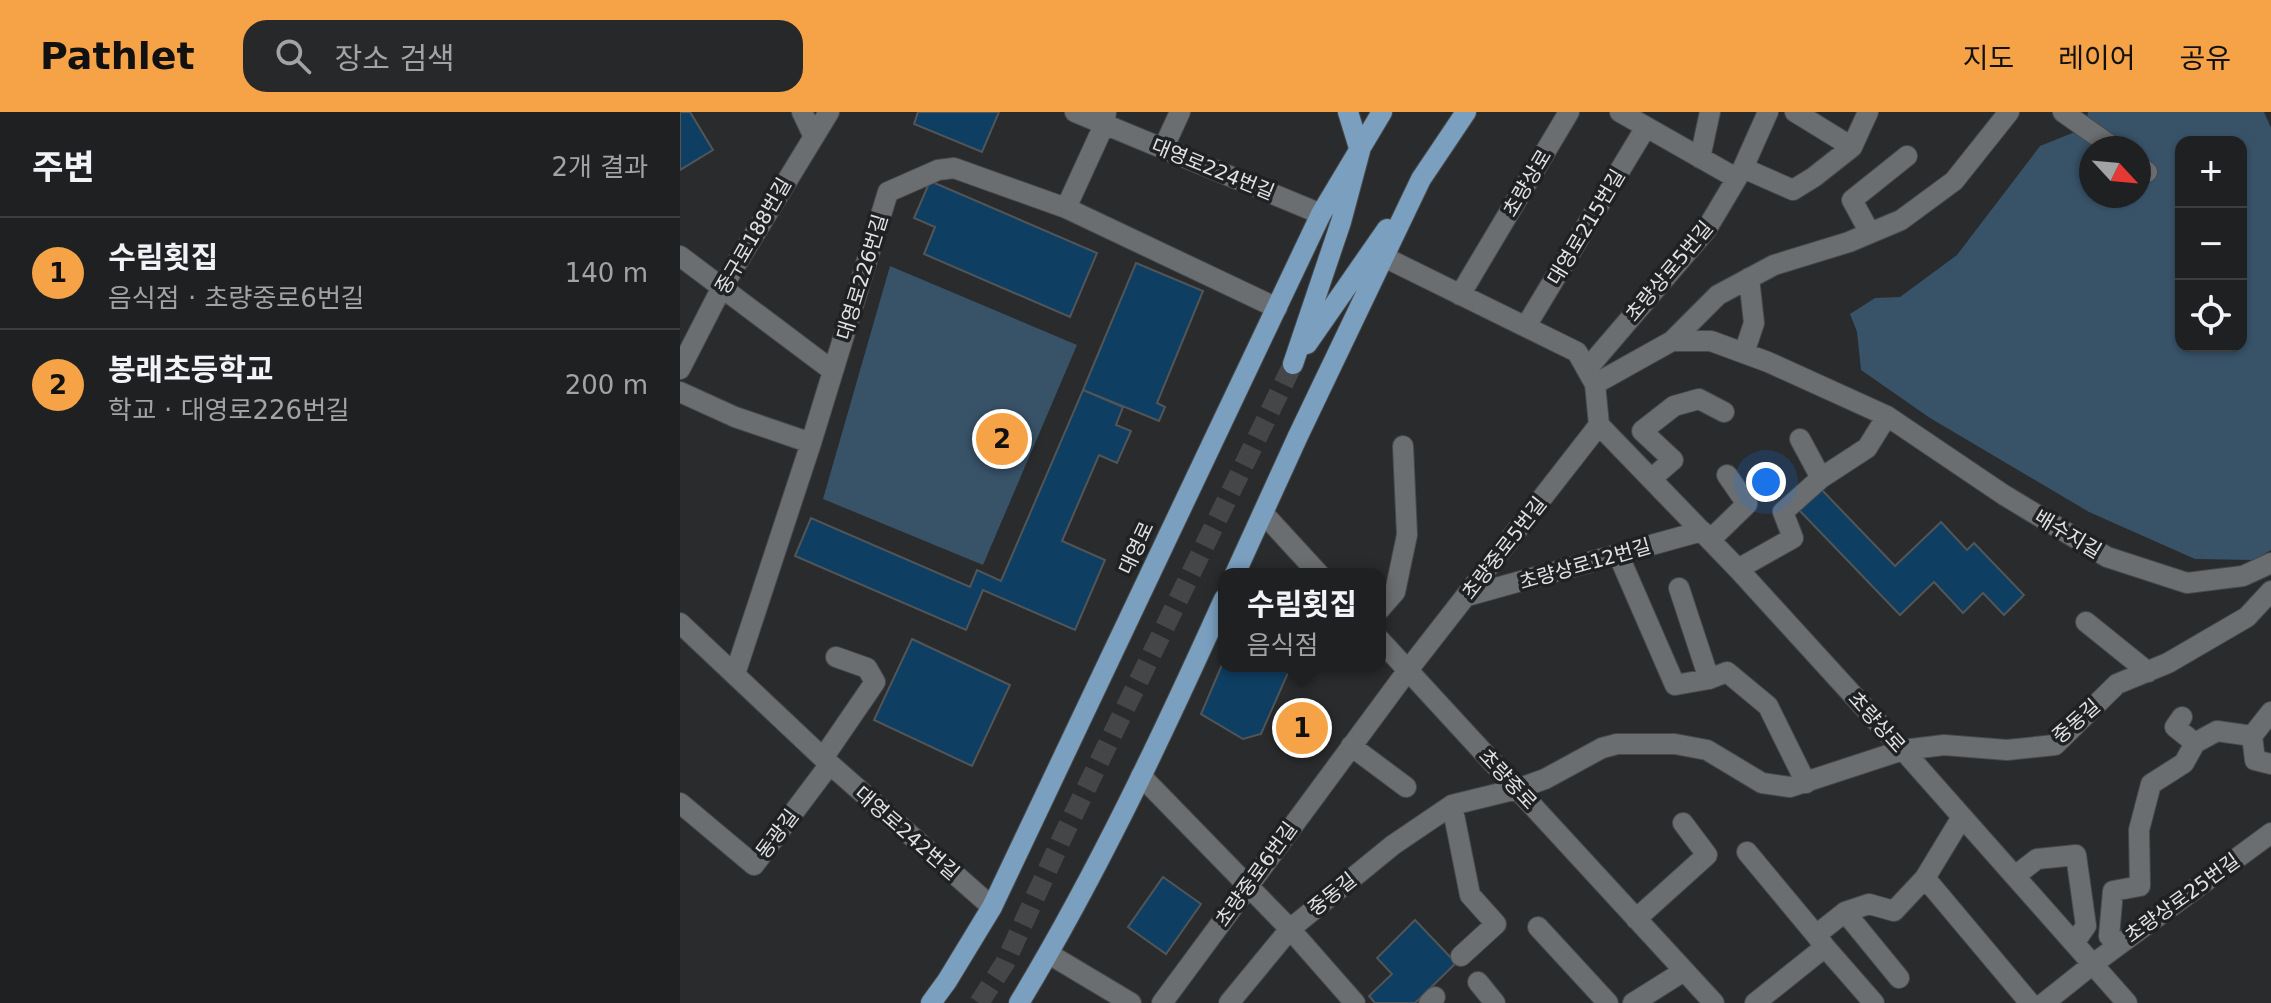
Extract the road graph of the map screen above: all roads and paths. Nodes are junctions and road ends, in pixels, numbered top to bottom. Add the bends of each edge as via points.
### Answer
1 (802, 112) edge
2 (829, 112) edge
3 (1075, 112) edge
4 (1180, 112) edge
5 (1348, 112) edge
6 (1382, 112) edge
7 (1466, 112) edge
8 (1569, 112) edge
9 (1710, 112) edge
10 (1768, 112) edge
11 (1795, 112) edge
12 (1868, 112) edge
13 (2009, 112) edge
14 (2063, 112) edge
15 (1631, 117) edge
16 (1105, 118) edge
17 (813, 135) junction
18 (2097, 136) edge
19 (1852, 147) junction
20 (1163, 149) junction
21 (1360, 151) junction
22 (1907, 156) dead end
23 (1700, 158) junction
24 (1739, 173) junction
25 (1421, 179) junction
26 (1066, 208) junction
27 (1321, 214) junction
28 (1870, 233) junction
29 (680, 256) edge
30 (1384, 257) junction
31 (1749, 278) junction
32 (721, 289) junction
33 (1460, 295) junction
34 (1277, 308) junction
35 (1526, 326) junction
36 (1672, 341) junction
37 (1744, 353) junction
38 (681, 365) edge
39 (833, 371) junction
40 (1591, 377) junction
41 (680, 392) edge
42 (1724, 412) dead end
43 (1887, 416) junction
44 (1599, 425) junction
45 (1800, 439) dead end
46 (811, 443) junction
47 (1403, 446) dead end
48 (1727, 475) dead end
49 (1821, 478) junction
50 (1651, 479) junction
51 (1263, 513) junction
52 (1706, 536) junction
53 (1618, 554) junction
54 (2271, 563) edge
55 (1238, 568) edge
56 (1313, 568) edge
57 (1738, 569) junction
58 (1679, 588) dead end
59 (2271, 591) edge
60 (1467, 596) junction
61 (1386, 602) edge
62 (1218, 612) edge
63 (2086, 622) dead end
64 (680, 623) edge
65 (1386, 646) edge
66 (836, 657) dead end
67 (1408, 670) junction
68 (2148, 672) junction
69 (735, 674) junction
70 (1718, 676) junction
71 (2271, 712) edge
72 (2182, 717) dead end
73 (1639, 730) dead end
74 (2252, 736) junction
75 (2195, 743) junction
76 (1675, 744) junction
77 (1351, 746) junction
78 (1903, 750) junction
79 (827, 761) junction
80 (2271, 764) edge
81 (1141, 776) junction
82 (1806, 783) junction
83 (1406, 787) dead end
84 (1517, 789) junction
85 (680, 803) edge
86 (1452, 805) junction
87 (1962, 817) junction
88 (1683, 823) dead end
89 (2271, 833) edge
90 (1747, 852) dead end
91 (2015, 876) junction
92 (1925, 878) junction
93 (1248, 885) junction
94 (992, 907) junction
95 (1845, 912) junction
96 (1636, 919) junction
97 (1538, 927) dead end
98 (1290, 929) junction
99 (1820, 941) junction
100 (2074, 943) junction
101 (2118, 945) junction
102 (1049, 954) junction
103 (1461, 956) dead end
104 (2093, 964) junction
105 (1684, 971) junction
106 (1899, 978) dead end
107 (1478, 982) dead end
108 (931, 1003) edge
109 (1019, 1003) edge
110 (1131, 1003) edge
111 (1162, 1003) edge
112 (1229, 1003) edge
113 (1355, 1003) edge
114 (1495, 1003) edge
115 (1608, 1003) edge
116 (1633, 1003) edge
117 (1714, 1003) edge
118 (1755, 1003) edge
119 (1874, 1003) edge
120 (2030, 1003) edge
121 (2044, 1003) edge
122 (2127, 1003) edge

1 - 17 street
2 - 17 street, 중구로188번길
3 - 16 street, 대영로224번길
4 - 20 street
5 - 21 main road
6 - 21 main road, 대영로
7 - 25 main road
8 - 33 street, 초량상로
9 - 23 street
10 - 24 street, 초량상로5번길
11 - 19 street
12 - 19 street
13 - 28 street via 1954,181 1901,220
14 - 18 street
15 - 23 street, 대영로215번길
15 - 35 street, 대영로215번길
16 - 20 street, 대영로224번길
16 - 26 street
17 - 32 street, 중구로188번길
19 - 24 street via 1793,190
20 - 27 street, 대영로224번길
21 - 25 main road via 1293,364
21 - 27 main road, 대영로
22 - 28 street via 1852,200
23 - 24 street, 대영로215번길
24 - 40 street, 초량상로5번길 via 1706,230
25 - 30 main road
26 - 34 street, 대영로226번길
26 - 39 street, 대영로226번길 via 954,168 888,192
27 - 34 main road, 대영로
28 - 31 street
29 - 32 street
30 - 33 street
30 - 51 main road
31 - 36 street via 1718,295
31 - 37 street via 1754,323
32 - 38 street, 중구로188번길
32 - 39 street
33 - 35 street
34 - 94 main road, 대영로
35 - 40 street via 1577,352
36 - 37 street, 배수지길 via 1711,341
36 - 40 street
37 - 43 street, 배수지길
39 - 46 street, 대영로226번길
40 - 44 street
41 - 46 street
42 - 50 street via 1699,399 1674,406 1642,431 1673,460
43 - 49 street via 1867,448
43 - 54 street, 배수지길 via 2107,557 2187,583 2243,576
44 - 50 street, 초량상로
44 - 60 street, 초량중로5번길
45 - 49 street
46 - 69 street, 대영로226번길
47 - 61 street via 1407,535 1395,592
48 - 52 street via 1747,504
49 - 57 street via 1783,512 1793,538
50 - 52 street, 초량상로
51 - 55 main road
51 - 56 street
52 - 53 street, 초량상로12번길
52 - 57 street, 초량상로
53 - 60 street, 초량상로12번길
53 - 70 street via 1675,685
57 - 78 street, 초량상로
58 - 70 street
59 - 68 street, 중동길 via 2247,617
60 - 67 street, 초량중로5번길
62 - 81 main road
63 - 68 street
64 - 69 street, 대영로242번길
65 - 67 street, 초량중로
66 - 79 street via 867,668 875,682
67 - 77 street, 초량중로6번길
67 - 84 street, 초량중로
68 - 78 street, 중동길 via 2117,684 2055,745
69 - 79 street, 대영로242번길
70 - 82 street via 1768,706
71 - 74 street
72 - 75 street via 2175,727
73 - 76 street, 중동길 via 1669,732
74 - 75 street via 2217,731
74 - 80 street via 2255,760
75 - 101 street via 2184,763 2151,784 2139,830 2140,886 2113,891 2109,936
76 - 82 street, 중동길 via 1707,750 1762,783
76 - 84 street, 중동길 via 1602,748
77 - 83 street
77 - 93 street, 초량중로6번길
78 - 82 street, 중동길
78 - 87 street, 초량상로
79 - 85 street, 동광길 via 754,865
79 - 94 street, 대영로242번길
81 - 93 street
81 - 102 main road
84 - 86 street, 중동길
84 - 96 street, 초량중로
86 - 98 street, 중동길 via 1393,845
86 - 103 street via 1470,895 1496,924
87 - 91 street, 초량상로
87 - 92 street
88 - 96 street via 1707,855
89 - 101 street, 초량상로25번길
90 - 99 street
91 - 100 street, 초량상로
91 - 100 street via 2037,859 2076,855 2086,926
92 - 95 street via 1894,911 1869,904
92 - 120 street
93 - 98 street
93 - 111 street, 초량중로6번길
94 - 108 main road, 대영로
95 - 99 street
95 - 106 street
96 - 105 street, 초량중로
97 - 115 street
98 - 112 street, 중동길
98 - 113 street
99 - 118 street
99 - 119 street
100 - 104 street, 초량상로
101 - 104 street, 초량상로25번길
102 - 109 main road
102 - 110 street
104 - 121 street, 초량상로25번길
104 - 122 street, 초량상로
105 - 116 street
105 - 117 street, 초량중로
107 - 114 street

